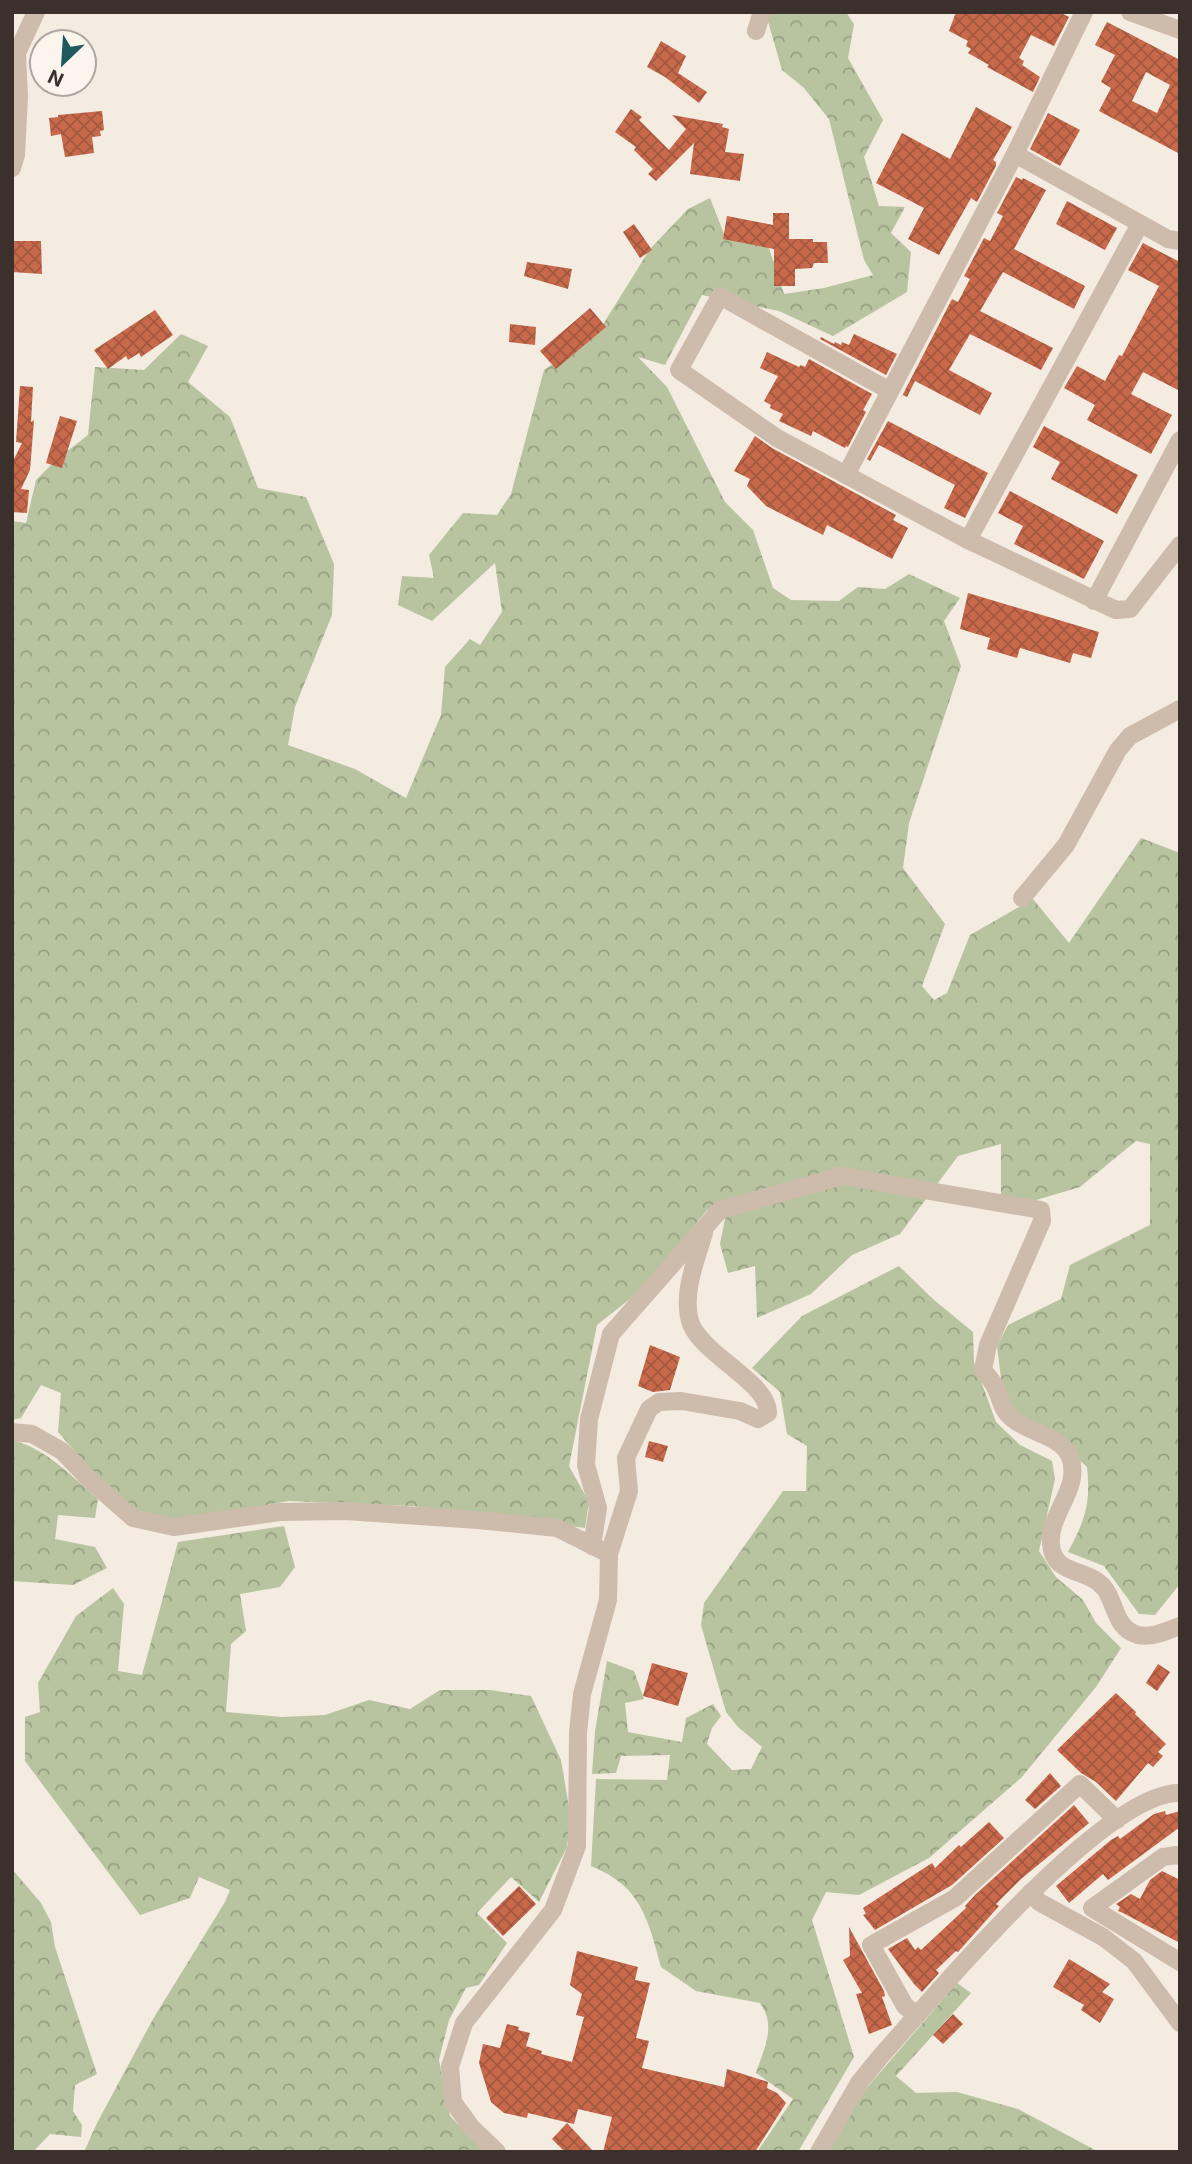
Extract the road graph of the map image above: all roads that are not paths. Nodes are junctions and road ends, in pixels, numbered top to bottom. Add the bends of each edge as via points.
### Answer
1 (36, 12) edge
2 (762, 12) edge
3 (1084, 12) edge
4 (1130, 12) edge
5 (1180, 30) edge
6 (756, 31) dead end
7 (1015, 154) junction
8 (12, 168) edge
9 (1140, 224) junction
10 (1180, 241) edge
11 (890, 391) junction
12 (1180, 440) edge
13 (846, 475) junction
14 (968, 540) junction
15 (1180, 545) edge
16 (1094, 601) junction
17 (1180, 709) edge
18 (1022, 898) dead end
19 (706, 1226) junction
20 (12, 1432) edge
21 (592, 1546) junction
22 (609, 1554) junction
23 (1180, 1626) edge
24 (1180, 1793) edge
25 (1117, 1820) junction
26 (1180, 1856) edge
27 (1031, 1892) junction
28 (1180, 1962) edge
29 (917, 2015) junction
30 (1180, 2023) edge
31 (498, 2152) edge
32 (819, 2152) edge

1 - 8 street via 17,52 19,97
2 - 6 street
3 - 7 street
4 - 5 street
7 - 9 street
7 - 11 street
9 - 10 street
9 - 14 street
11 - 13 street
11 - 13 street via 720,296 679,370 778,438
12 - 16 street
13 - 14 street
14 - 16 street
15 - 16 street via 1130,609 1116,610
17 - 18 street via 1130,736 1118,750 1066,845
19 - 21 street via 611,1334 589,1419 586,1465 598,1508
19 - 22 street via 688,1289 691,1323 705,1343 753,1385 768,1404 768,1413 758,1419 740,1411 681,1401 660,1402 649,1409 626,1458 629,1491
19 - 23 street via 720,1210 842,1177 1041,1210 1042,1221 988,1345 983,1370 1005,1413 1063,1446 1070,1455 1071,1480 1051,1528 1052,1557 1060,1566 1105,1588 1126,1629 1138,1635 1156,1635
20 - 21 street via 32,1434 62,1451 134,1518 174,1527 280,1512 345,1511 557,1528
21 - 22 street
22 - 31 street via 608,1600 582,1694 577,1846 553,1910 464,2023 450,2067 453,2102
24 - 25 street via 1148,1800
25 - 27 street
25 - 29 street via 1080,1784 955,1898 871,1945 905,2006
26 - 28 street via 1163,1857 1092,1908
27 - 29 street
27 - 30 street via 1039,1902 1103,1937 1134,1961
29 - 32 street via 859,2083

